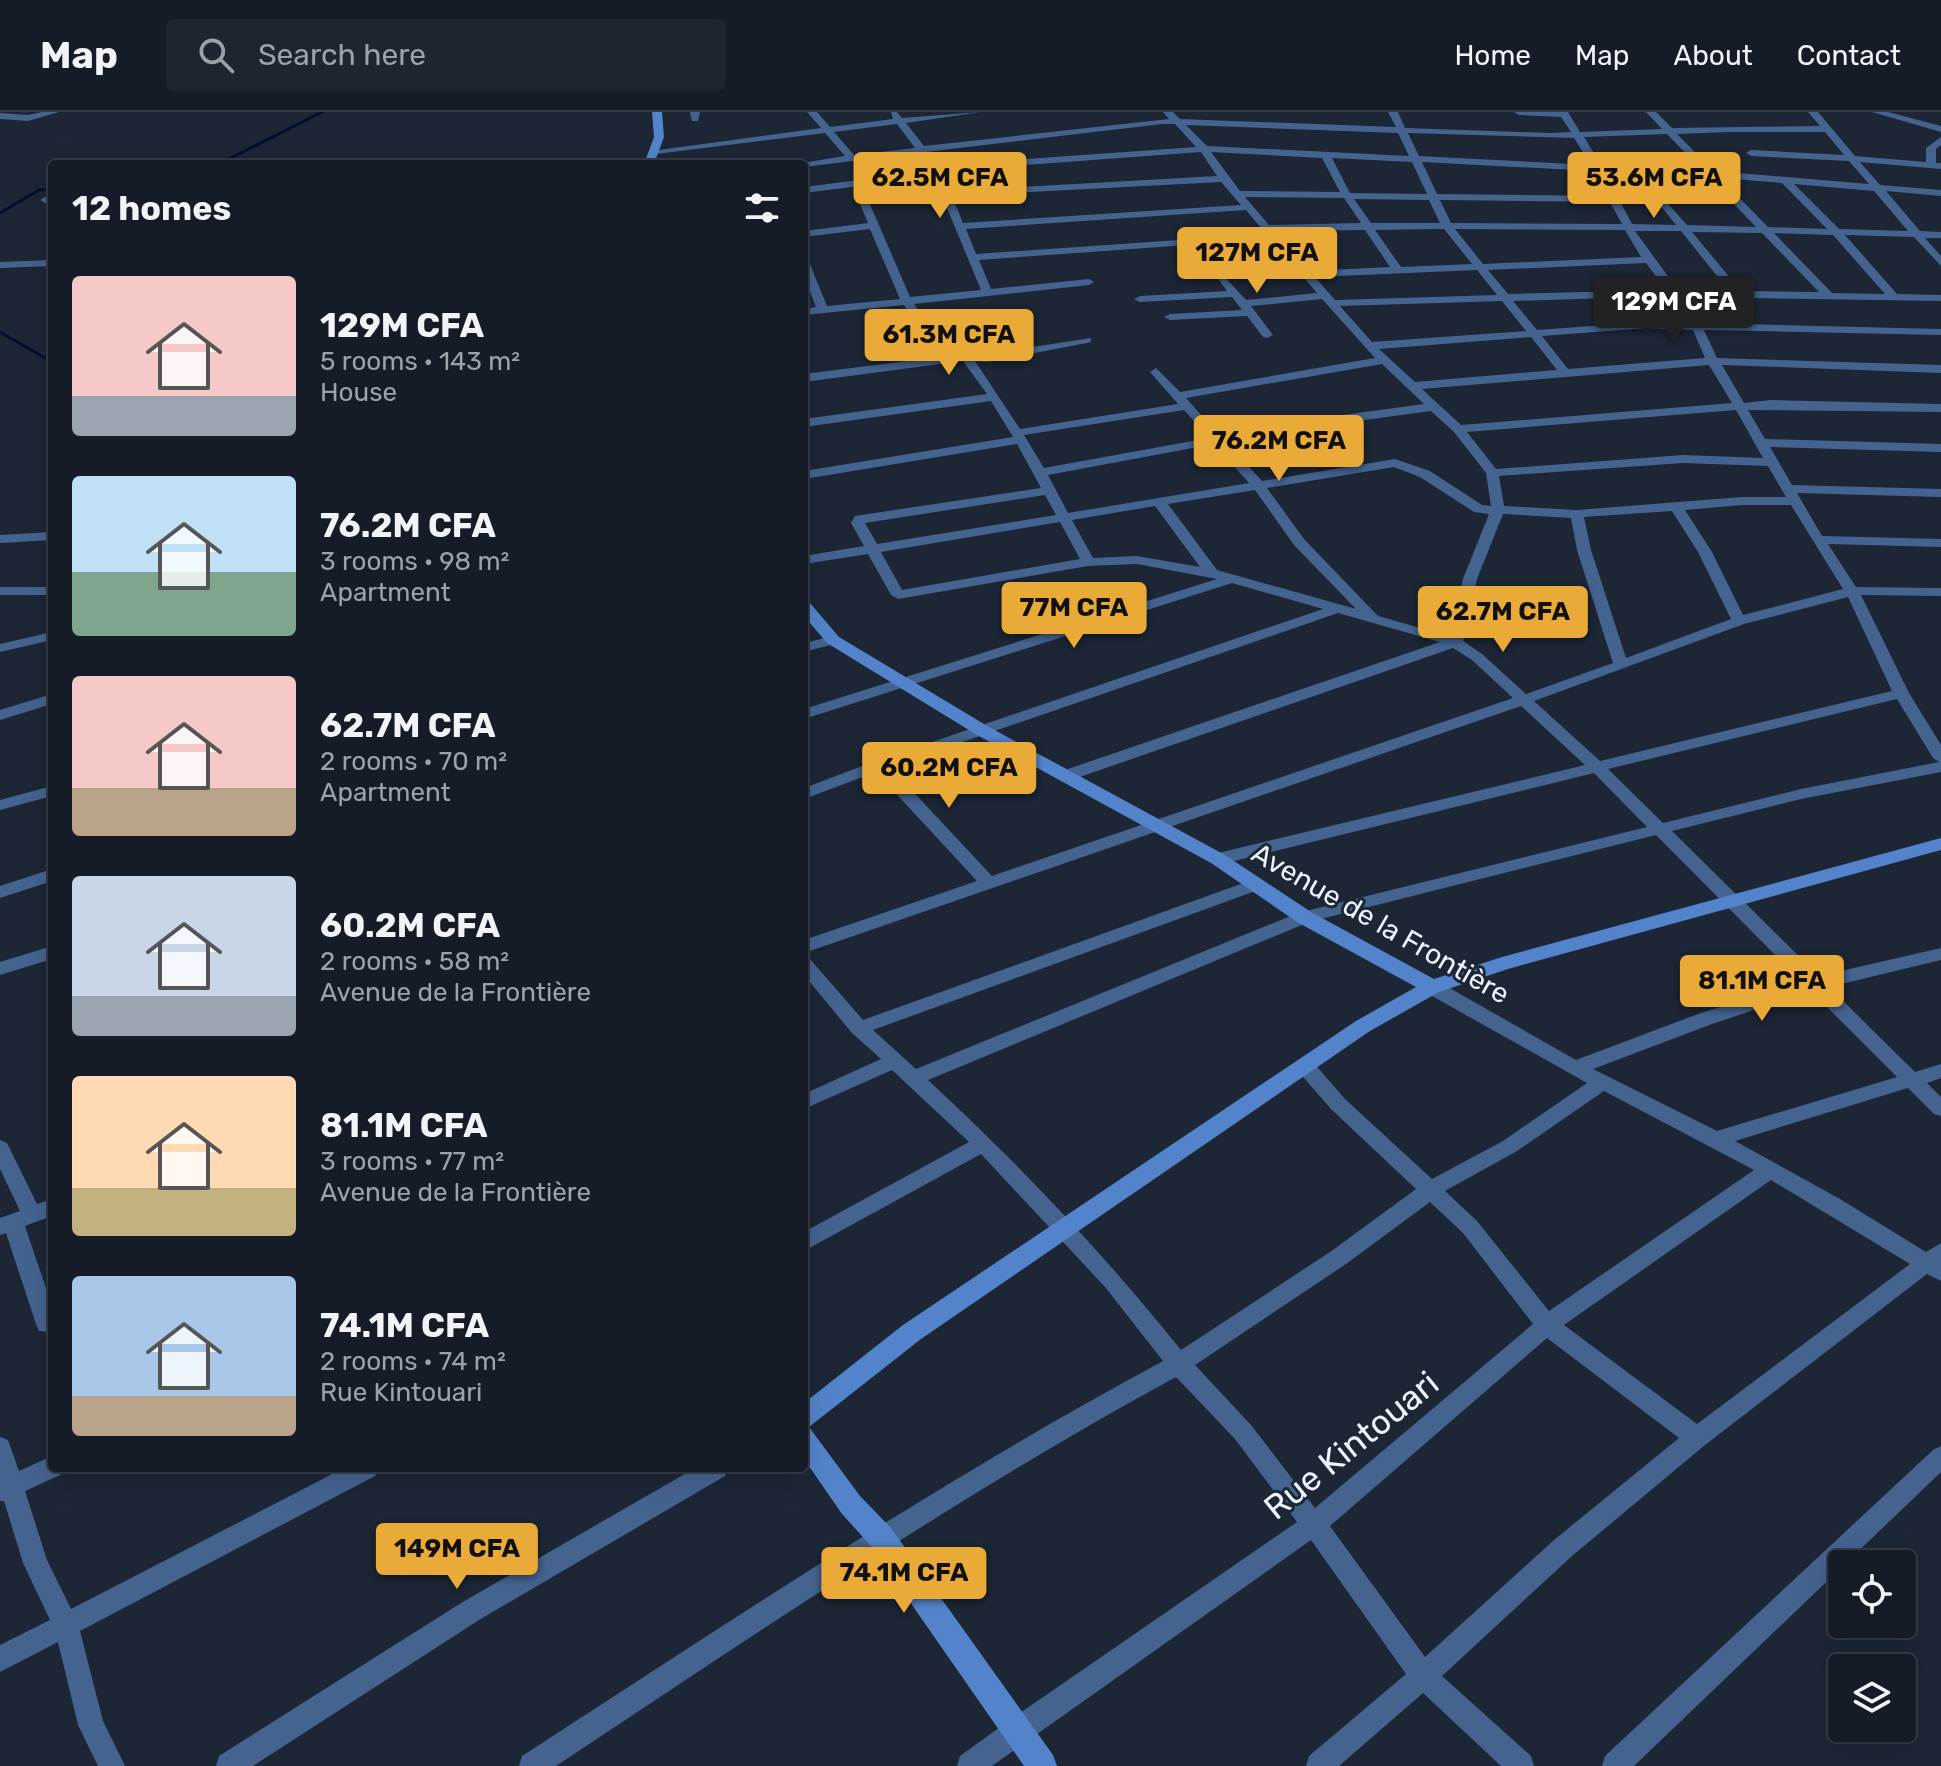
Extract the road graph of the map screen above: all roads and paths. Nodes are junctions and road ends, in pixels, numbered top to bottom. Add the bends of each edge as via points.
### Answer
1 (54, 112) edge
2 (657, 112) edge
3 (812, 112) edge
4 (892, 112) edge
5 (968, 112) edge
6 (1393, 112) edge
7 (1519, 112) edge
8 (1651, 112) edge
9 (1813, 112) edge
10 (1563, 113) edge
11 (1883, 113) edge
12 (0, 116) edge
13 (977, 117) edge
14 (1172, 117) edge
15 (901, 122) junction
16 (1726, 125) junction
17 (1828, 129) junction
18 (1941, 129) edge
19 (827, 130) junction
20 (1402, 130) junction
21 (1670, 131) junction
22 (1578, 136) junction
23 (1941, 140) edge
24 (921, 149) junction
25 (1204, 149) junction
26 (656, 151) junction
27 (1751, 153) junction
28 (1325, 154) junction
29 (1415, 157) junction
30 (1852, 157) junction
31 (852, 158) junction
32 (651, 160) edge
33 (808, 163) edge
34 (1936, 166) edge
35 (1598, 168) junction
36 (1710, 173) junction
37 (926, 175) junction
38 (1224, 179) junction
39 (1769, 179) junction
40 (1785, 180) junction
41 (1874, 187) junction
42 (808, 190) edge
43 (1653, 190) dead end
44 (946, 193) junction
45 (1941, 193) edge
46 (1237, 194) junction
47 (1346, 194) junction
48 (1433, 196) junction
49 (1611, 199) junction
50 (1249, 207) junction
51 (876, 225) junction
52 (962, 226) junction
53 (1368, 226) junction
54 (1447, 226) junction
55 (1628, 227) junction
56 (1684, 228) junction
57 (1767, 231) junction
58 (1271, 232) junction
59 (1836, 233) junction
60 (808, 234) edge
61 (1916, 234) junction
62 (1941, 235) edge
63 (974, 257) junction
64 (1649, 260) junction
65 (48, 263) edge
66 (1941, 263) edge
67 (0, 265) edge
68 (1478, 265) junction
69 (1396, 268) junction
70 (808, 272) edge
71 (1308, 274) junction
72 (1221, 276) dead end
73 (1089, 282) dead end
74 (986, 290) junction
75 (1672, 293) junction
76 (1737, 293) junction
77 (1234, 294) junction
78 (1828, 295) junction
79 (1503, 296) junction
80 (1894, 297) junction
81 (1914, 297) junction
82 (1941, 298) edge
83 (1140, 299) dead end
84 (1328, 299) junction
85 (906, 300) junction
86 (1245, 308) junction
87 (822, 309) junction
88 (808, 311) edge
89 (1170, 317) dead end
90 (1697, 325) junction
91 (1935, 325) edge
92 (1267, 335) dead end
93 (1532, 335) junction
94 (1087, 340) dead end
95 (1369, 346) junction
96 (966, 357) junction
97 (946, 360) junction
98 (1385, 360) junction
99 (1714, 362) junction
100 (1941, 369) edge
101 (1564, 371) junction
102 (1156, 372) dead end
103 (808, 377) edge
104 (1410, 386) junction
105 (995, 397) junction
106 (1184, 401) junction
107 (1432, 407) junction
108 (1743, 408) junction
109 (1941, 408) edge
110 (808, 422) edge
111 (1458, 429) junction
112 (1018, 436) junction
113 (1217, 441) junction
114 (1762, 443) junction
115 (1941, 448) edge
116 (1770, 462) junction
117 (1040, 473) junction
118 (1492, 473) junction
119 (808, 474) edge
120 (1258, 485) junction
121 (1047, 491) junction
122 (1941, 493) edge
123 (1792, 495) junction
124 (1159, 502) junction
125 (1676, 506) junction
126 (1498, 509) junction
127 (1577, 514) junction
128 (1062, 519) junction
129 (48, 536) edge
130 (0, 539) edge
131 (1818, 540) junction
132 (1941, 543) edge
133 (870, 548) junction
134 (808, 559) edge
135 (1088, 562) junction
136 (1212, 573) junction
137 (1231, 579) junction
138 (0, 591) edge
139 (48, 591) edge
140 (1852, 591) junction
141 (1941, 592) edge
142 (1337, 609) junction
143 (808, 611) edge
144 (1375, 621) junction
145 (1739, 621) junction
146 (48, 637) edge
147 (833, 640) junction
148 (1455, 642) junction
149 (808, 647) edge
150 (0, 648) edge
151 (1621, 664) junction
152 (905, 683) junction
153 (1901, 693) junction
154 (1524, 699) junction
155 (48, 700) edge
156 (808, 713) edge
157 (0, 715) edge
158 (983, 731) junction
159 (1941, 758) edge
160 (879, 765) junction
161 (1596, 766) junction
162 (1941, 767) edge
163 (1065, 776) junction
164 (48, 792) edge
165 (808, 792) edge
166 (0, 805) edge
167 (1157, 828) junction
168 (1660, 831) junction
169 (1941, 844) edge
170 (1218, 859) junction
171 (48, 876) edge
172 (989, 883) junction
173 (1255, 885) junction
174 (0, 892) edge
175 (1732, 903) junction
176 (1304, 917) junction
177 (808, 946) edge
178 (48, 953) edge
179 (1941, 954) edge
180 (808, 968) edge
181 (0, 969) edge
182 (1813, 984) junction
183 (1432, 987) junction
184 (859, 1028) junction
185 (893, 1062) junction
186 (1305, 1066) junction
187 (1575, 1068) junction
188 (1941, 1071) edge
189 (912, 1079) junction
190 (1910, 1079) junction
191 (1603, 1082) junction
192 (808, 1100) edge
193 (1941, 1109) edge
194 (1715, 1139) junction
195 (983, 1143) junction
196 (0, 1148) edge
197 (1770, 1170) junction
198 (1432, 1189) junction
199 (24, 1218) edge
200 (1065, 1228) junction
201 (808, 1240) edge
202 (1936, 1263) edge
203 (47, 1324) dead end
204 (1547, 1325) junction
205 (1179, 1364) junction
206 (808, 1415) edge
207 (1697, 1438) junction
208 (808, 1443) edge
209 (0, 1447) edge
210 (48, 1469) edge
211 (1935, 1469) edge
212 (359, 1472) edge
213 (710, 1472) edge
214 (5, 1490) edge
215 (1313, 1525) junction
216 (881, 1537) junction
217 (66, 1625) junction
218 (0, 1659) edge
219 (1423, 1676) junction
220 (1016, 1731) junction
221 (112, 1766) edge
222 (229, 1766) edge
223 (532, 1766) edge
224 (970, 1766) edge
225 (1042, 1766) edge
226 (1319, 1766) edge
227 (1521, 1766) edge
228 (1615, 1766) edge

1 - 12 street via 28,118
2 - 26 street
3 - 19 street
4 - 15 street
5 - 13 street
5 - 15 street
6 - 20 street
7 - 10 street
8 - 21 street
9 - 17 street
10 - 22 street
11 - 18 street
14 - 20 street
14 - 24 street via 989,136
14 - 25 street
15 - 19 street
15 - 24 street
16 - 17 street
16 - 21 street
16 - 27 street
17 - 30 street
19 - 26 street
19 - 31 street
20 - 22 street
20 - 29 street
21 - 22 street
21 - 36 street
22 - 35 street
23 - 34 street via 1931,148
24 - 31 street
24 - 37 street
25 - 28 street
25 - 37 street
25 - 38 street
26 - 32 street
27 - 30 street
27 - 39 street
28 - 29 street
28 - 47 street
29 - 35 street
29 - 48 street
30 - 34 street
30 - 41 street
31 - 33 street
35 - 36 street
35 - 49 street
36 - 39 street
36 - 57 street
37 - 42 street
38 - 44 street
38 - 46 street
39 - 40 street
40 - 41 street
40 - 59 street
41 - 45 street
41 - 61 street
43 - 56 street
44 - 51 street via 863,199
44 - 52 street
46 - 47 street
46 - 50 street
47 - 48 street
47 - 53 street
48 - 49 street
48 - 54 street
49 - 55 street
50 - 52 street
50 - 58 street
51 - 60 street
51 - 85 street
52 - 63 street
53 - 54 street
53 - 58 street
53 - 69 street
54 - 55 street
54 - 68 street
55 - 56 street
55 - 64 street
56 - 57 street
56 - 76 street
57 - 59 street
57 - 78 street
58 - 63 street
58 - 71 street
59 - 61 street
59 - 80 street
61 - 62 street
61 - 66 street
63 - 74 street
64 - 68 street
64 - 75 street
65 - 67 street
68 - 69 street
68 - 79 street
69 - 71 street
70 - 87 street
71 - 84 street
72 - 77 street
73 - 74 street
74 - 85 street
75 - 76 street
75 - 79 street
75 - 90 street
76 - 78 street
77 - 83 street
77 - 86 street
78 - 80 street
79 - 84 street
79 - 93 street
80 - 81 street
81 - 82 street
81 - 91 street
84 - 86 street
84 - 95 street
85 - 87 street
85 - 97 street
86 - 89 street
86 - 92 street
87 - 88 street
90 - 91 street
90 - 93 street
90 - 99 street
93 - 95 street
93 - 101 street
94 - 96 street
95 - 98 street
96 - 97 street
96 - 105 street
97 - 103 street
98 - 104 street
98 - 106 street
99 - 100 street
99 - 101 street
99 - 108 street
101 - 104 street
102 - 106 street
104 - 107 street
105 - 110 street
105 - 112 street
106 - 112 street
106 - 113 street
107 - 111 street
107 - 113 street
108 - 109 street
108 - 111 street
108 - 114 street
111 - 118 street
112 - 117 street
112 - 119 street
113 - 117 street
113 - 120 street
114 - 115 street
114 - 116 street
116 - 118 street via 1683,459
116 - 123 street
117 - 121 street
118 - 126 street
120 - 124 street
120 - 126 street via 1395,463 1425,474 1470,505
120 - 144 street via 1299,542
121 - 128 street
121 - 133 street via 860,519
122 - 123 street
123 - 125 street
123 - 131 street
124 - 128 street
124 - 136 street
125 - 127 street
125 - 145 street
126 - 127 street
126 - 148 street via 1470,579
127 - 151 street
128 - 133 street
128 - 135 street
129 - 130 street
131 - 132 street
131 - 140 street
133 - 134 street
133 - 135 street via 898,595
135 - 136 street via 1137,560
136 - 137 street
137 - 142 street
137 - 152 street
138 - 139 street
140 - 141 street
140 - 145 street
140 - 153 street
142 - 144 street
142 - 158 street
143 - 147 street, Avenue de la Frontière
144 - 148 street
145 - 151 street
146 - 150 street
147 - 149 street
147 - 152 street, Avenue de la Frontière
148 - 154 street
148 - 163 street
151 - 154 street
152 - 156 street
152 - 158 street, Avenue de la Frontière
153 - 159 street
153 - 161 street
154 - 161 street
154 - 167 street
155 - 157 street
158 - 160 street
158 - 163 street, Avenue de la Frontière
160 - 165 street
160 - 172 street
161 - 168 street
161 - 170 street
162 - 168 street via 1801,794
163 - 167 street, Avenue de la Frontière
164 - 166 street
167 - 170 street, Avenue de la Frontière
167 - 172 street
168 - 175 street
168 - 176 street
169 - 175 street
170 - 173 street, Avenue de la Frontière
171 - 174 street
172 - 177 street
173 - 176 street, Avenue de la Frontière
173 - 184 street
175 - 182 street
175 - 183 street
176 - 183 street, Avenue de la Frontière
176 - 189 street
178 - 181 street
179 - 182 street
180 - 184 street
182 - 187 street
182 - 190 street
183 - 186 street
183 - 187 street, Avenue de la Frontière
184 - 185 street
185 - 189 street
185 - 192 street
186 - 198 street via 1338,1104
186 - 200 street
187 - 191 street, Avenue de la Frontière
188 - 190 street
189 - 195 street
190 - 193 street
190 - 194 street
191 - 194 street, Avenue de la Frontière
191 - 198 street via 1510,1146
194 - 197 street, Avenue de la Frontière
195 - 200 street
195 - 201 street
196 - 199 street
197 - 202 street, Avenue de la Frontière
197 - 204 street, Rue Kintouari
198 - 204 street via 1470,1227
198 - 205 street
199 - 203 street
200 - 205 street
200 - 206 street via 912,1332
202 - 207 street
204 - 207 street
204 - 215 street, Rue Kintouari
205 - 215 street via 1243,1432
205 - 216 street via 1053,1432
207 - 219 street via 1563,1548
208 - 216 street via 851,1505
209 - 214 street
210 - 214 street
211 - 228 street
212 - 217 street
213 - 222 street via 348,1686
214 - 217 street
215 - 219 street
215 - 220 street, Rue Kintouari
216 - 220 street
216 - 223 street
217 - 218 street
217 - 221 street via 91,1725
219 - 226 street
219 - 227 street
220 - 224 street, Rue Kintouari
220 - 225 street

